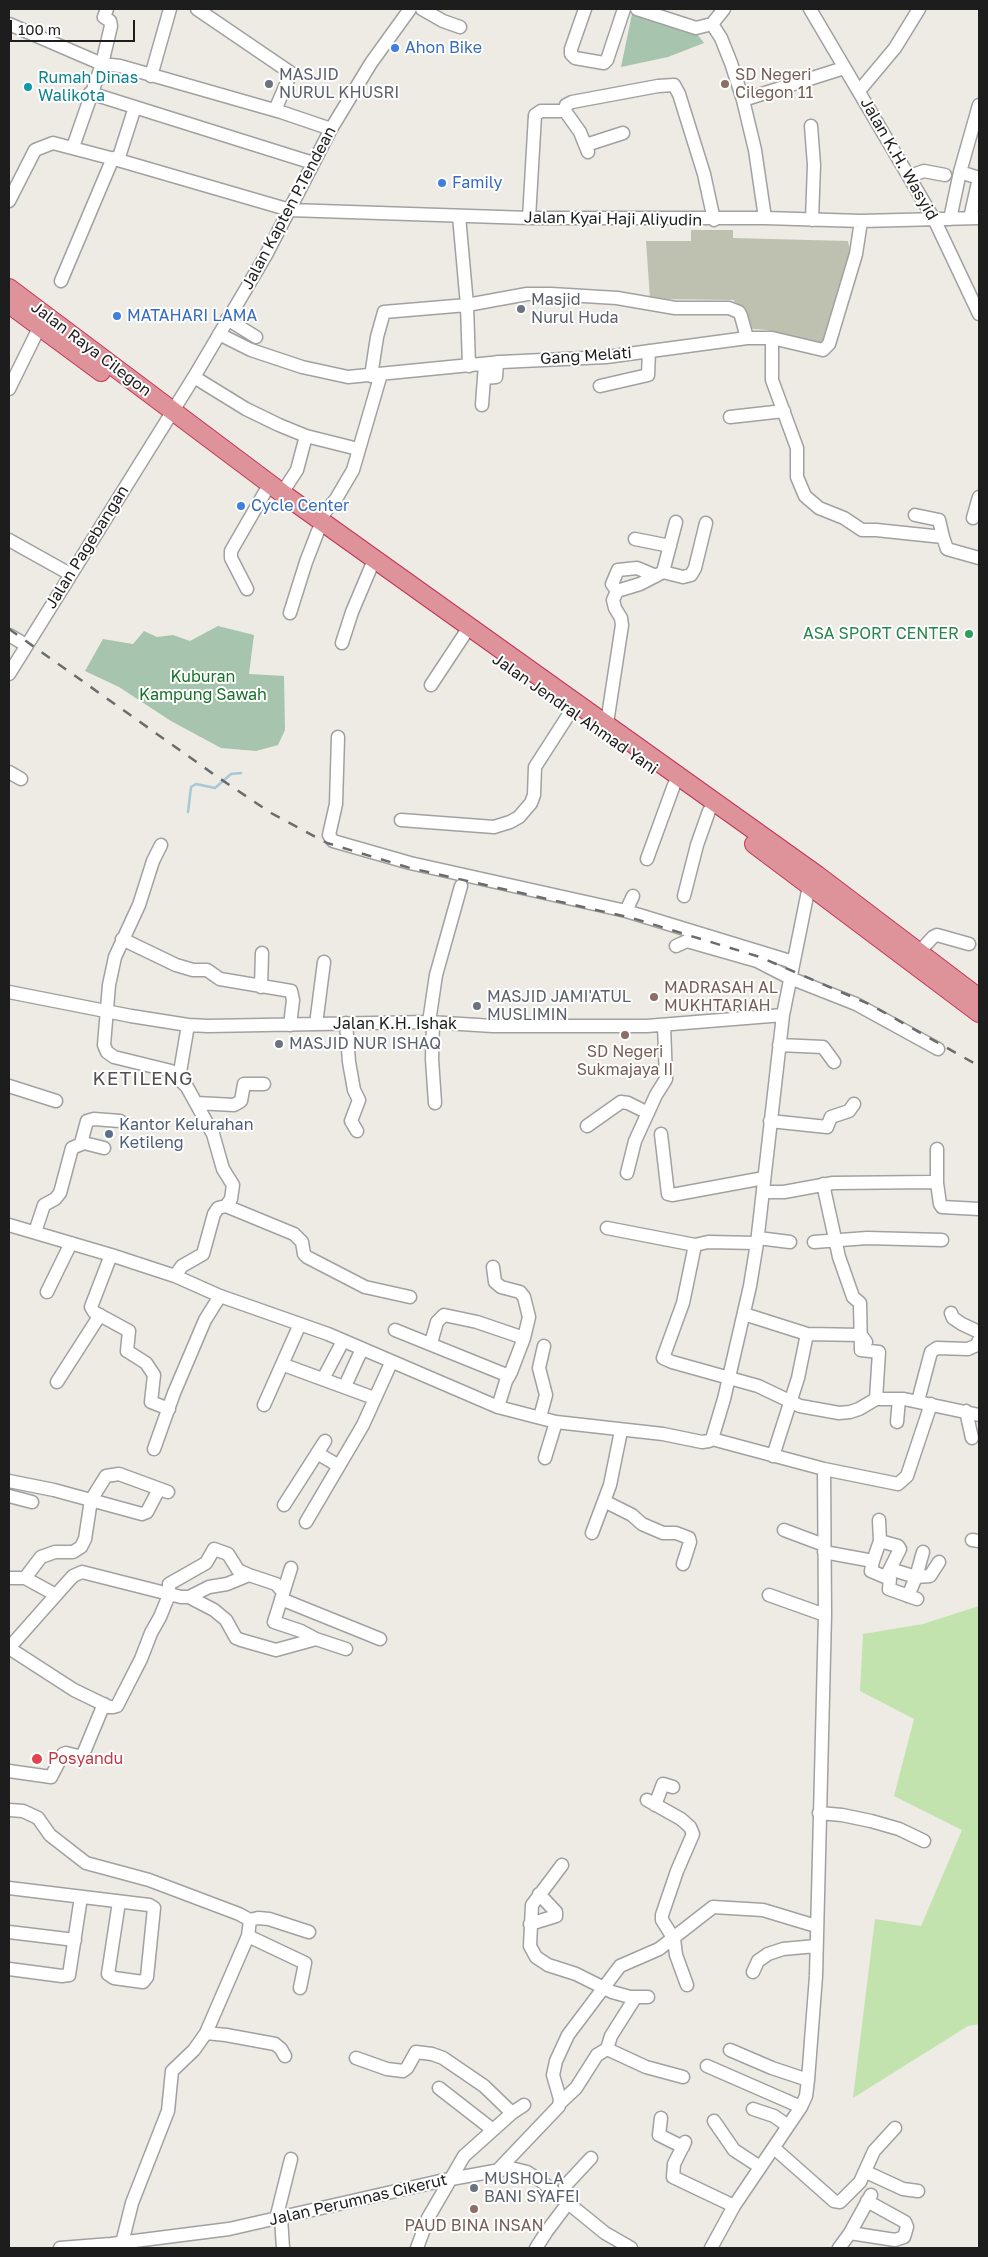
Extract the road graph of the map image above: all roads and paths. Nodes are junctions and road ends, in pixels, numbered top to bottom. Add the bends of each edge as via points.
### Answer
1 (107, 9) edge
2 (170, 9) edge
3 (197, 9) edge
4 (410, 9) edge
5 (422, 9) edge
6 (585, 9) edge
7 (624, 9) edge
8 (637, 9) edge
9 (724, 9) edge
10 (810, 9) edge
11 (919, 9) edge
12 (9, 24) edge
13 (712, 24) junction
14 (460, 27) dead end
15 (102, 64) junction
16 (844, 68) junction
17 (151, 76) junction
18 (859, 91) junction
19 (90, 93) junction
20 (743, 100) junction
21 (979, 106) edge
22 (135, 107) junction
23 (275, 110) junction
24 (565, 111) junction
25 (811, 126) dead end
26 (331, 129) junction
27 (623, 134) dead end
28 (73, 147) junction
29 (116, 159) junction
30 (313, 163) junction
31 (960, 172) junction
32 (945, 175) dead end
33 (910, 176) junction
34 (9, 201) edge
35 (290, 210) junction
36 (459, 216) junction
37 (529, 218) junction
38 (765, 218) junction
39 (975, 218) edge
40 (950, 219) junction
41 (714, 220) junction
42 (812, 220) junction
43 (861, 221) junction
44 (935, 221) junction
45 (62, 281) dead end
46 (9, 288) edge
47 (9, 304) edge
48 (467, 305) junction
49 (979, 314) edge
50 (227, 319) junction
51 (40, 326) junction
52 (219, 334) junction
53 (256, 337) dead end
54 (747, 338) junction
55 (772, 338) junction
56 (649, 350) junction
57 (491, 363) junction
58 (469, 366) junction
59 (376, 375) junction
60 (194, 376) junction
61 (600, 386) dead end
62 (9, 389) edge
63 (482, 405) dead end
64 (784, 411) junction
65 (170, 416) junction
66 (730, 417) dead end
67 (306, 436) junction
68 (358, 449) junction
69 (265, 492) junction
70 (282, 493) junction
71 (979, 497) edge
72 (915, 515) dead end
73 (973, 518) dead end
74 (676, 522) dead end
75 (706, 523) dead end
76 (319, 525) junction
77 (943, 537) junction
78 (636, 539) dead end
79 (9, 540) edge
80 (670, 546) junction
81 (979, 558) edge
82 (371, 567) junction
83 (70, 574) junction
84 (660, 574) junction
85 (247, 589) dead end
86 (617, 591) junction
87 (290, 613) dead end
88 (9, 635) edge
89 (464, 635) junction
90 (342, 642) dead end
91 (26, 645) junction
92 (9, 674) edge
93 (431, 685) dead end
94 (571, 711) junction
95 (607, 723) junction
96 (338, 738) dead end
97 (9, 772) edge
98 (21, 780) dead end
99 (674, 785) junction
100 (709, 810) junction
101 (401, 820) dead end
102 (161, 845) dead end
103 (647, 859) dead end
104 (813, 880) junction
105 (461, 886) dead end
106 (633, 896) dead end
107 (684, 896) dead end
108 (626, 911) junction
109 (122, 939) junction
110 (969, 944) dead end
111 (676, 946) dead end
112 (920, 951) junction
113 (262, 953) dead end
114 (324, 962) dead end
115 (793, 962) junction
116 (790, 978) junction
117 (261, 987) junction
118 (9, 992) edge
119 (979, 998) edge
120 (106, 1012) junction
121 (979, 1013) edge
122 (783, 1015) junction
123 (431, 1022) junction
124 (346, 1023) junction
125 (316, 1024) junction
126 (188, 1025) junction
127 (290, 1025) junction
128 (664, 1025) junction
129 (779, 1045) junction
130 (938, 1048) dead end
131 (834, 1062) dead end
132 (179, 1078) junction
133 (264, 1084) dead end
134 (9, 1086) edge
135 (56, 1101) dead end
136 (198, 1103) junction
137 (435, 1103) dead end
138 (854, 1104) dead end
139 (648, 1113) junction
140 (770, 1121) junction
141 (120, 1122) dead end
142 (587, 1126) dead end
143 (357, 1131) dead end
144 (661, 1134) dead end
145 (81, 1143) junction
146 (104, 1148) dead end
147 (937, 1149) dead end
148 (627, 1173) dead end
149 (764, 1178) junction
150 (937, 1183) junction
151 (823, 1184) junction
152 (763, 1192) junction
153 (226, 1206) junction
154 (979, 1209) edge
155 (9, 1225) edge
156 (607, 1228) dead end
157 (35, 1232) junction
158 (758, 1240) junction
159 (942, 1240) dead end
160 (790, 1242) dead end
161 (814, 1242) dead end
162 (836, 1242) junction
163 (70, 1244) junction
164 (695, 1245) junction
165 (111, 1255) junction
166 (493, 1267) dead end
167 (175, 1276) junction
168 (47, 1292) dead end
169 (220, 1296) junction
170 (410, 1297) dead end
171 (951, 1313) dead end
172 (744, 1314) junction
173 (100, 1315) junction
174 (300, 1324) junction
175 (395, 1330) dead end
176 (979, 1332) edge
177 (807, 1334) junction
178 (861, 1335) junction
179 (524, 1338) junction
180 (979, 1340) edge
181 (343, 1341) junction
182 (430, 1343) junction
183 (544, 1346) dead end
184 (362, 1349) junction
185 (391, 1363) junction
186 (284, 1364) junction
187 (509, 1376) junction
188 (730, 1378) junction
189 (323, 1379) junction
190 (58, 1382) dead end
191 (345, 1386) junction
192 (374, 1398) junction
193 (876, 1399) junction
194 (899, 1399) junction
195 (918, 1401) junction
196 (790, 1402) junction
197 (931, 1404) junction
198 (264, 1406) dead end
199 (498, 1408) junction
200 (169, 1409) junction
201 (966, 1411) junction
202 (979, 1415) edge
203 (540, 1417) junction
204 (556, 1422) junction
205 (897, 1422) dead end
206 (621, 1431) junction
207 (972, 1438) dead end
208 (712, 1439) junction
209 (325, 1440) dead end
210 (154, 1449) dead end
211 (317, 1453) junction
212 (773, 1456) junction
213 (546, 1458) dead end
214 (339, 1466) junction
215 (824, 1469) junction
216 (9, 1481) edge
217 (9, 1496) edge
218 (91, 1500) junction
219 (604, 1501) junction
220 (32, 1502) dead end
221 (284, 1505) dead end
222 (879, 1520) dead end
223 (306, 1522) dead end
224 (784, 1530) dead end
225 (592, 1533) dead end
226 (880, 1541) junction
227 (824, 1549) junction
228 (923, 1552) dead end
229 (873, 1561) junction
230 (939, 1562) dead end
231 (683, 1564) dead end
232 (291, 1568) dead end
233 (888, 1573) junction
234 (249, 1575) junction
235 (916, 1577) junction
236 (9, 1578) edge
237 (25, 1578) junction
238 (56, 1595) junction
239 (169, 1595) junction
240 (282, 1595) junction
241 (769, 1595) dead end
242 (189, 1597) junction
243 (824, 1615) junction
244 (327, 1618) junction
245 (317, 1639) junction
246 (380, 1639) dead end
247 (346, 1649) dead end
248 (104, 1704) junction
249 (9, 1771) edge
250 (673, 1787) dead end
251 (9, 1810) edge
252 (819, 1813) junction
253 (924, 1841) dead end
254 (562, 1865) dead end
255 (9, 1888) edge
256 (539, 1894) junction
257 (81, 1898) junction
258 (119, 1902) junction
259 (250, 1920) junction
260 (530, 1924) junction
261 (816, 1926) junction
262 (9, 1932) edge
263 (309, 1932) dead end
264 (248, 1936) junction
265 (674, 1939) junction
266 (74, 1940) junction
267 (816, 1946) junction
268 (9, 1969) edge
269 (753, 1972) dead end
270 (688, 1985) dead end
271 (300, 1988) dead end
272 (602, 1988) junction
273 (206, 2033) junction
274 (607, 2049) junction
275 (730, 2050) dead end
276 (285, 2056) dead end
277 (356, 2058) dead end
278 (707, 2066) dead end
279 (683, 2077) dead end
280 (808, 2080) junction
281 (439, 2088) dead end
282 (560, 2103) junction
283 (524, 2105) dead end
284 (801, 2107) junction
285 (753, 2109) dead end
286 (512, 2114) junction
287 (662, 2118) dead end
288 (714, 2121) dead end
289 (788, 2126) junction
290 (896, 2128) dead end
291 (493, 2130) junction
292 (774, 2148) junction
293 (591, 2158) dead end
294 (291, 2159) dead end
295 (760, 2167) junction
296 (499, 2169) junction
297 (568, 2170) dead end
298 (866, 2172) junction
299 (451, 2180) junction
300 (562, 2190) junction
301 (918, 2191) dead end
302 (568, 2204) junction
303 (734, 2206) junction
304 (279, 2219) junction
305 (850, 2233) junction
306 (150, 2244) edge
307 (115, 2245) edge
308 (60, 2248) edge
309 (283, 2248) edge
310 (417, 2248) edge
311 (536, 2248) edge
312 (631, 2248) edge
313 (711, 2248) edge
314 (839, 2248) edge

1 - 15 street via 104,17 111,26
2 - 17 street
3 - 23 street via 289,70 292,76
4 - 26 street, Jalan Kapten P.Tendean via 371,63
5 - 14 street
6 - 7 street via 571,54 575,58 604,63 608,60
8 - 13 street via 691,28
9 - 13 street
10 - 16 street, Jalan K.H. Wasyid
11 - 18 street via 896,48
12 - 15 street
13 - 20 street via 721,38
15 - 17 street
15 - 19 street
16 - 18 street, Jalan K.H. Wasyid
16 - 20 street
17 - 23 street
18 - 33 street, Jalan K.H. Wasyid
19 - 22 street
19 - 28 street
20 - 38 street via 755,150
21 - 31 street
22 - 29 street
22 - 30 street
23 - 26 street
24 - 27 street via 587,149
24 - 37 street via 535,114
24 - 41 street via 566,105 572,102 674,85 704,174
25 - 42 street via 814,165
26 - 30 street, Jalan Kapten P.Tendean
28 - 29 street, Jalan Kyai Haji Aliyudin
28 - 34 street, Jalan Kyai Haji Aliyudin via 52,143 35,150
29 - 35 street, Jalan Kyai Haji Aliyudin
29 - 45 street
30 - 35 street, Jalan Kapten P.Tendean
31 - 39 street via 979,178
31 - 40 street
32 - 33 street via 924,171
33 - 44 street, Jalan K.H. Wasyid
35 - 36 street, Jalan Kyai Haji Aliyudin
35 - 50 street, Jalan Kapten P.Tendean
36 - 37 street, Jalan Kyai Haji Aliyudin
36 - 48 street
37 - 41 street, Jalan Kyai Haji Aliyudin
38 - 41 street, Jalan Kyai Haji Aliyudin
38 - 42 street, Jalan Kyai Haji Aliyudin
39 - 40 street, Jalan Kyai Haji Aliyudin
40 - 44 street, Jalan Kyai Haji Aliyudin
42 - 43 street, Jalan Kyai Haji Aliyudin
43 - 44 street, Jalan Kyai Haji Aliyudin
43 - 55 street, Gang Melati via 856,254 828,346 823,350
44 - 49 street, Jalan K.H. Wasyid
46 - 65 highway, Jalan Raya Cilegon
47 - 51 highway, Jalan Raya Cilegon
48 - 54 street via 527,294 551,294 633,300 674,308 729,308 739,312
48 - 58 street
48 - 59 street via 383,312
50 - 52 street, Jalan Kapten P.Tendean
50 - 53 street
51 - 62 street
51 - 65 highway, Jalan Raya Cilegon
52 - 59 street, Gang Melati via 251,350 302,366 348,377
52 - 60 street, Jalan Kapten P.Tendean
54 - 55 street, Gang Melati
54 - 56 street, Gang Melati
55 - 64 street via 772,380
56 - 57 street, Gang Melati via 606,357
56 - 61 street via 648,375
57 - 58 street, Gang Melati
57 - 63 street via 492,381
58 - 59 street, Gang Melati
59 - 68 street
60 - 65 street, Jalan Kapten P.Tendean
60 - 67 street via 246,409
64 - 66 street
64 - 77 street via 797,448 799,484 812,503 862,530
65 - 69 highway, Jalan Jendral Ahmad Yani
65 - 70 highway, Jalan Jendral Ahmad Yani
65 - 83 street, Jalan Pagebangan
67 - 68 street
67 - 70 street via 297,470
68 - 76 street via 349,479
69 - 76 highway, Jalan Jendral Ahmad Yani
69 - 85 street via 231,552
70 - 76 highway, Jalan Jendral Ahmad Yani
71 - 73 street
72 - 77 street via 938,520
74 - 80 street
75 - 84 street via 691,575
76 - 82 highway, Jalan Jendral Ahmad Yani
76 - 87 street
76 - 95 highway, Jalan Jendral Ahmad Yani
77 - 81 street via 947,549
78 - 80 street
79 - 83 street
80 - 84 street
82 - 89 highway, Jalan Jendral Ahmad Yani
82 - 90 street
83 - 91 street, Jalan Pagebangan
84 - 86 street
84 - 86 street via 638,568 618,570 612,584
86 - 95 street via 613,604 622,625
88 - 91 street
89 - 93 street
89 - 94 highway, Jalan Jendral Ahmad Yani
91 - 92 street, Jalan Pagebangan
94 - 99 highway, Jalan Jendral Ahmad Yani
94 - 101 street via 535,767 534,795 519,817 494,827
95 - 104 highway, Jalan Jendral Ahmad Yani
96 - 108 street via 336,804 328,835 333,841 390,858
97 - 98 street
99 - 100 highway, Jalan Jendral Ahmad Yani
99 - 103 street
100 - 104 highway, Jalan Jendral Ahmad Yani
100 - 107 street
102 - 109 street
104 - 112 highway, Jalan Jendral Ahmad Yani
104 - 115 street
104 - 121 highway, Jalan Jendral Ahmad Yani
105 - 123 street via 436,975
106 - 108 street
108 - 115 street
109 - 117 street via 176,965 207,970 220,979
109 - 120 street via 112,970
110 - 112 street via 933,936
111 - 116 street via 687,941 732,953
112 - 119 highway, Jalan Jendral Ahmad Yani
113 - 117 street
114 - 125 street
115 - 116 street
116 - 122 street
116 - 130 street via 856,1004
117 - 127 street via 291,991
118 - 120 street, Jalan K.H. Ishak
120 - 126 street, Jalan K.H. Ishak
120 - 132 street via 104,1045 110,1054 166,1069
122 - 128 street, Jalan K.H. Ishak
122 - 129 street
123 - 124 street, Jalan K.H. Ishak
123 - 128 street, Jalan K.H. Ishak via 493,1026
123 - 137 street
124 - 125 street, Jalan K.H. Ishak
124 - 143 street via 353,1086 359,1098 352,1121
125 - 127 street, Jalan K.H. Ishak
126 - 127 street, Jalan K.H. Ishak
126 - 132 street
128 - 139 street via 668,1074
129 - 131 street via 823,1047
129 - 140 street
132 - 136 street
133 - 136 street via 244,1084 241,1101 234,1105
134 - 135 street
136 - 153 street via 223,1169 233,1185
138 - 140 street via 849,1111 831,1116 827,1127
139 - 142 street via 628,1102 621,1102
139 - 148 street via 635,1141
140 - 149 street
141 - 145 street via 87,1121
144 - 149 street via 668,1194 672,1196
145 - 146 street
145 - 157 street via 72,1148 60,1193 44,1205
147 - 150 street
149 - 152 street
150 - 151 street via 877,1181
150 - 154 street via 942,1207
151 - 152 street via 784,1192
151 - 162 street
152 - 158 street
153 - 167 street via 218,1208 214,1214 204,1252 180,1268
153 - 170 street via 294,1234 302,1242 307,1257 365,1287
155 - 157 street
156 - 164 street
157 - 163 street
158 - 160 street
158 - 164 street
158 - 172 street
159 - 162 street via 867,1238
161 - 162 street
162 - 178 street via 853,1297 860,1304
163 - 165 street
163 - 168 street
164 - 188 street via 683,1303 663,1357
165 - 167 street
165 - 173 street via 91,1304 92,1310
166 - 179 street via 495,1282 520,1292 524,1297 529,1317
167 - 169 street
169 - 174 street
169 - 200 street via 205,1320
171 - 176 street via 953,1318
172 - 177 street
172 - 188 street
173 - 190 street
173 - 200 street via 128,1331 127,1351 146,1363 154,1375 151,1402
174 - 181 street
174 - 186 street
175 - 182 street
177 - 178 street
177 - 196 street
178 - 193 street via 861,1350 879,1352
179 - 182 street via 444,1315 437,1322
179 - 187 street
180 - 195 street via 968,1350 937,1348 931,1352
181 - 184 street
181 - 189 street
182 - 187 street
183 - 203 street via 539,1368 546,1395
184 - 185 street
184 - 191 street
185 - 192 street
185 - 199 street
186 - 189 street
186 - 198 street
187 - 199 street
188 - 196 street via 762,1388
188 - 208 street
189 - 191 street
191 - 192 street
192 - 214 street via 363,1425
193 - 194 street
193 - 196 street via 858,1409 839,1413
194 - 195 street
194 - 205 street
195 - 197 street
196 - 212 street
197 - 201 street
197 - 215 street via 907,1476 902,1482 893,1485
199 - 203 street
200 - 210 street
201 - 202 street
201 - 207 street
203 - 204 street
204 - 206 street
204 - 213 street
206 - 208 street via 663,1434 702,1442
206 - 219 street via 612,1479
208 - 212 street
209 - 211 street
211 - 214 street
211 - 221 street
212 - 215 street
214 - 223 street
215 - 227 street
216 - 218 street
217 - 220 street
218 - 218 street via 145,1514 164,1490 111,1474 106,1476
218 - 237 street via 85,1539 80,1548 42,1556
219 - 225 street
219 - 231 street via 632,1515 642,1524 689,1538
222 - 226 street
224 - 227 street
226 - 229 street
226 - 233 street via 900,1548
227 - 229 street
227 - 243 street
228 - 235 street
229 - 233 street via 871,1571
230 - 235 street via 930,1576
232 - 240 street
233 - 235 street
233 - 235 street via 889,1589 912,1598
234 - 239 street via 238,1570 228,1554 214,1549 206,1563 169,1584
234 - 240 street via 276,1584
234 - 242 street via 208,1587
236 - 237 street
237 - 238 street
238 - 239 street via 73,1576 82,1572
238 - 248 street via 9,1648 74,1690
239 - 242 street
239 - 248 street via 117,1706
240 - 244 street
240 - 245 street via 274,1623
241 - 243 street
242 - 245 street via 214,1610 226,1620 236,1638 250,1643 276,1650
243 - 252 street
244 - 245 street
244 - 246 street
245 - 247 street
248 - 249 street via 82,1758 63,1754 51,1777
250 - 265 street via 664,1784 651,1802 681,1819 693,1834 676,1871 662,1915
251 - 259 street via 24,1811 38,1818 50,1835 86,1863 150,1880
252 - 253 street via 871,1821
252 - 261 street
254 - 256 street
255 - 257 street
256 - 260 street via 532,1905
256 - 260 street via 556,1916
257 - 258 street
257 - 266 street
258 - 258 street via 149,1906 155,1910 147,1978 143,1982 114,1978 108,1974
259 - 263 street via 269,1919
259 - 264 street
260 - 272 street via 530,1946 536,1956 548,1965 576,1974
261 - 265 street via 763,1910 721,1906 706,1911
261 - 267 street
262 - 266 street
264 - 271 street via 305,1963
264 - 273 street
265 - 270 street via 676,1955
265 - 272 street via 620,1966
266 - 268 street via 71,1973 67,1976
267 - 269 street via 768,1954 758,1961
267 - 280 street
272 - 274 street via 641,1997 611,2036
272 - 282 street via 568,2034 556,2061 553,2076
273 - 276 street via 275,2044
273 - 307 street via 172,2071 168,2111
274 - 279 street via 646,2067
274 - 282 street via 597,2055 576,2088
275 - 280 street
277 - 286 street via 400,2071 407,2068 416,2052 432,2054 484,2086
278 - 284 street
280 - 284 street
281 - 291 street
282 - 296 street
283 - 286 street
284 - 289 street
285 - 289 street via 774,2116
286 - 291 street
287 - 303 street via 659,2135 684,2145 674,2164 673,2177
288 - 295 street via 734,2150
289 - 292 street
290 - 298 street via 874,2151
291 - 299 street via 464,2156
292 - 295 street
292 - 298 street via 834,2201 840,2202
293 - 300 street
294 - 304 street
295 - 303 street
296 - 299 street, Jalan Perumnas Cikerut
296 - 300 street, Jalan Perumnas Cikerut via 527,2172
297 - 300 street
298 - 301 street via 903,2189
299 - 304 street, Jalan Perumnas Cikerut
299 - 310 street via 428,2218
300 - 302 street, Jalan Perumnas Cikerut
302 - 311 street
302 - 312 street, Jalan Perumnas Cikerut via 605,2233
303 - 313 street
304 - 306 street, Jalan Perumnas Cikerut
304 - 309 street
305 - 305 street via 869,2197 905,2222 907,2227 904,2237 895,2240
305 - 314 street
306 - 307 street, Jalan Perumnas Cikerut
307 - 308 street, Jalan Perumnas Cikerut

